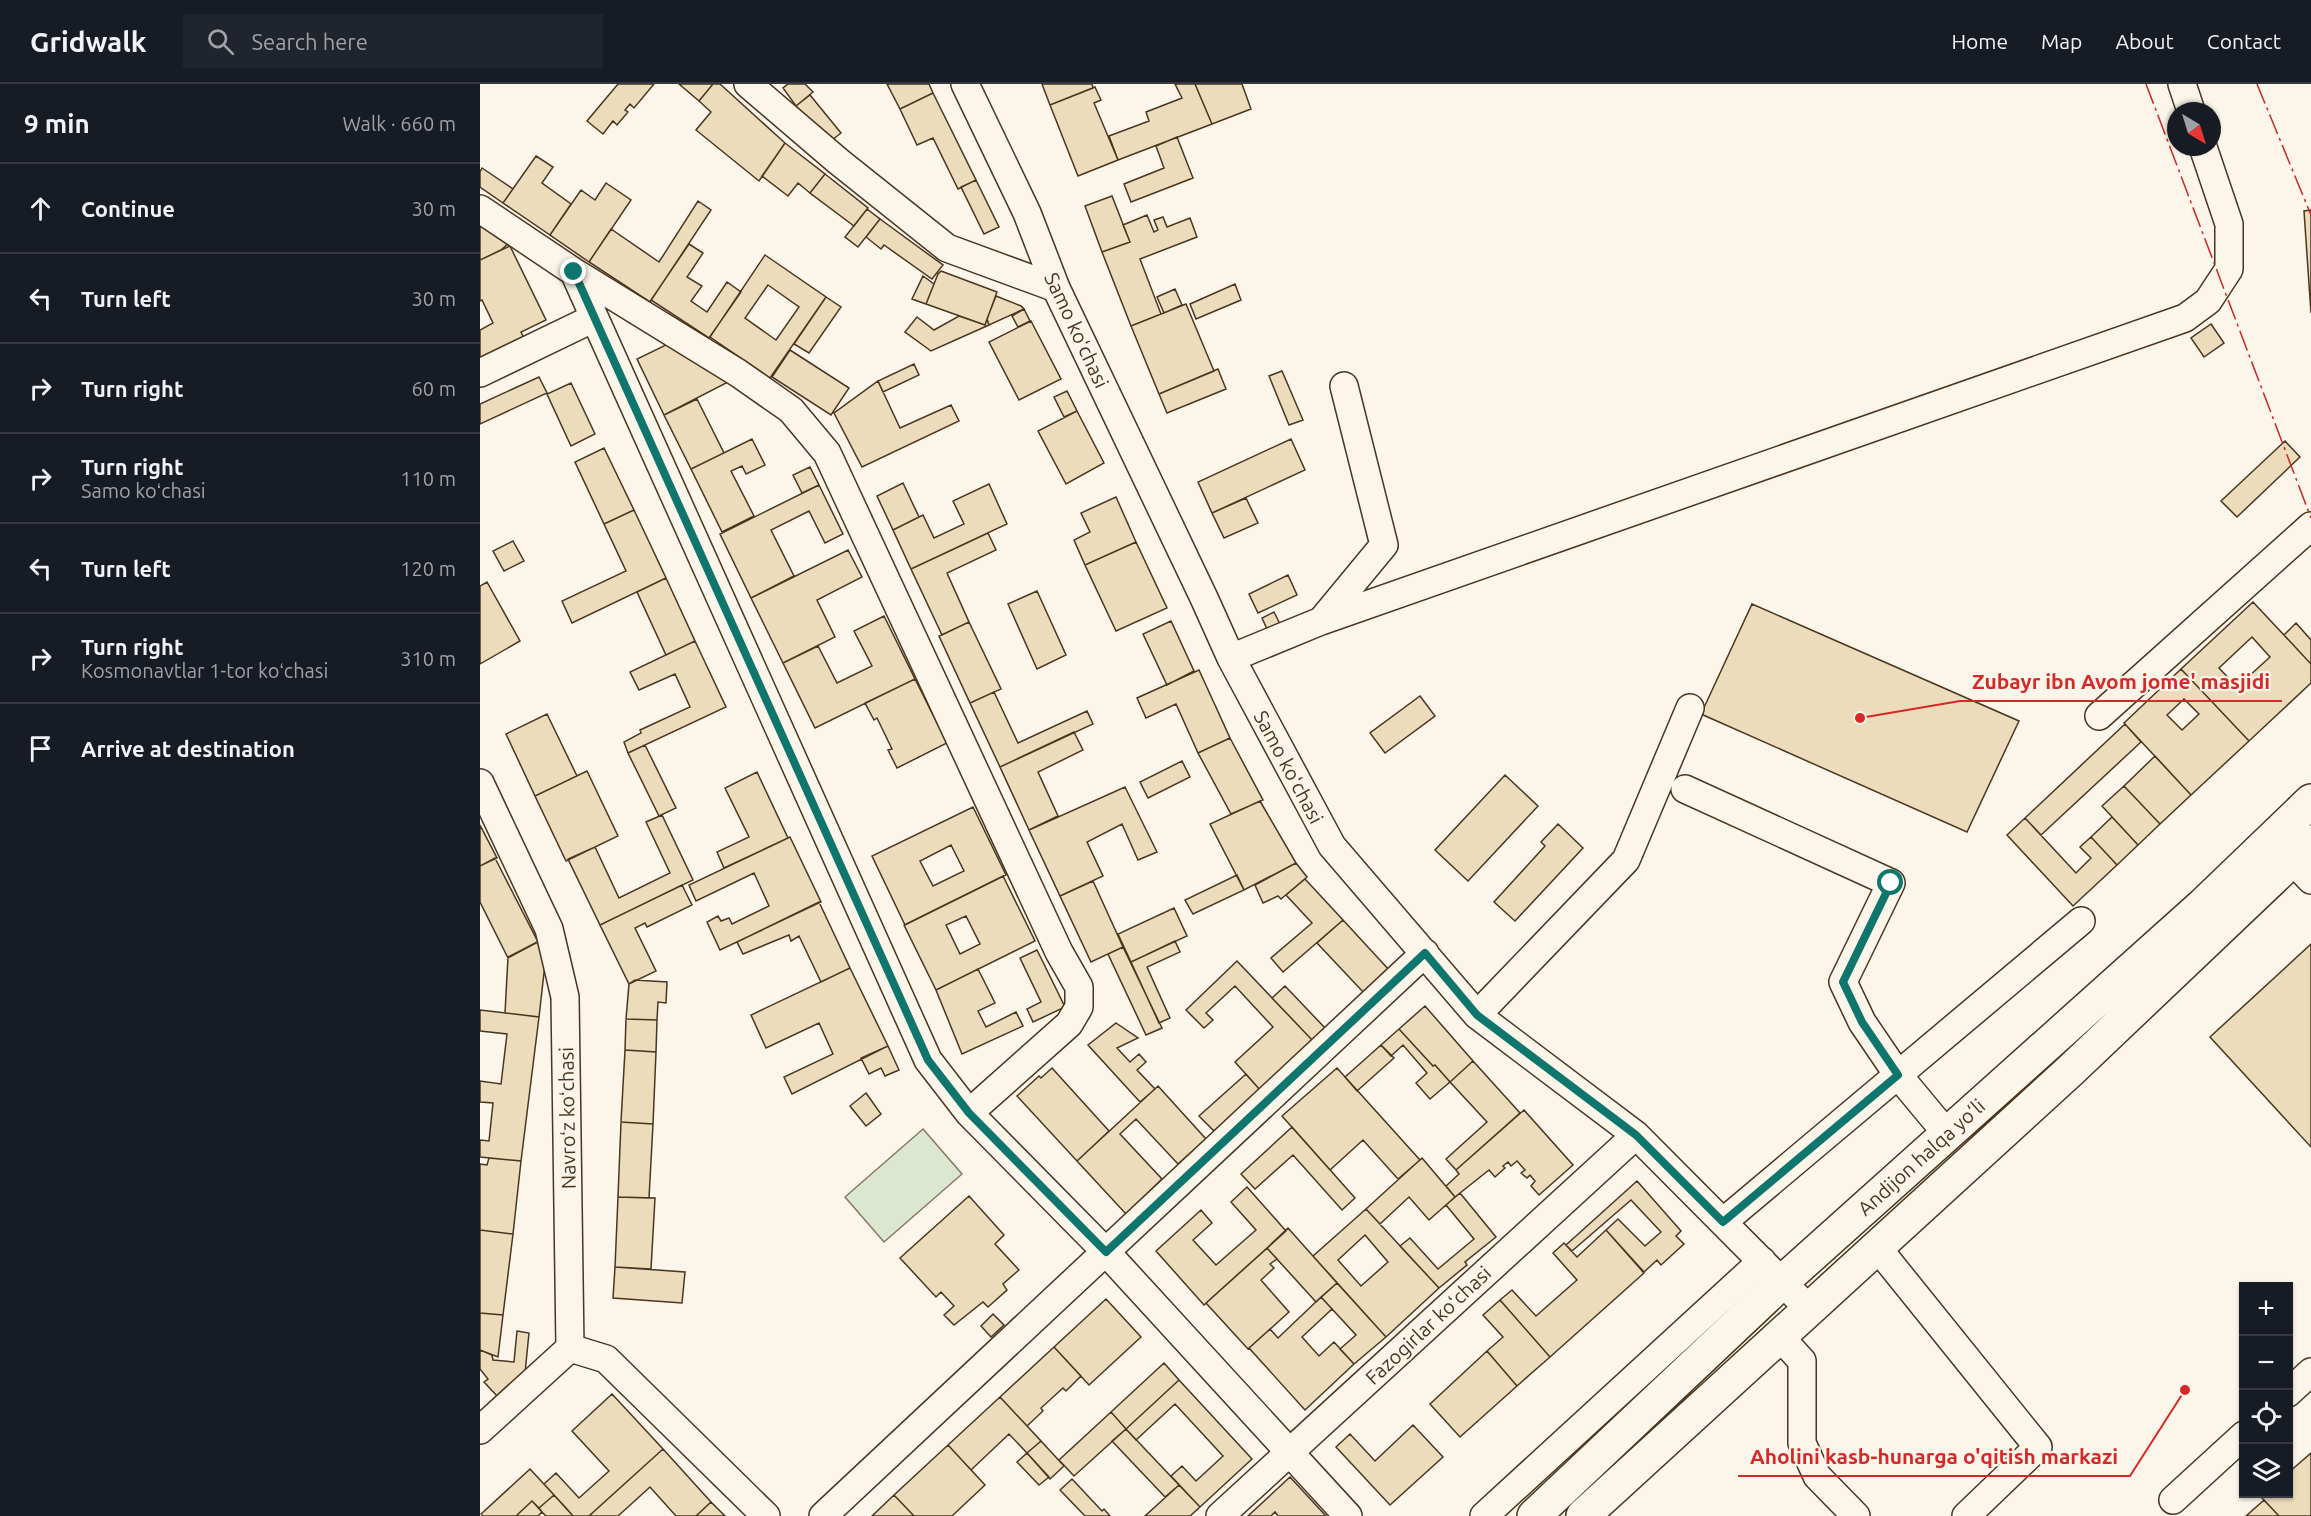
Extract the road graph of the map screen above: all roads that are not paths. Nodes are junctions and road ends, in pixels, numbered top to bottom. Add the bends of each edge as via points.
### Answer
1 (748, 84) edge
2 (965, 84) edge
3 (2182, 84) edge
4 (2188, 102) edge
5 (2206, 156) edge
6 (480, 209) edge
7 (574, 272) junction
8 (1056, 288) junction
9 (594, 318) junction
10 (480, 373) edge
11 (1344, 386) dead end
12 (2311, 526) edge
13 (1321, 621) junction
14 (1231, 658) junction
15 (1690, 708) dead end
16 (2099, 716) dead end
17 (480, 783) edge
18 (1685, 789) dead end
19 (2311, 801) edge
20 (2305, 861) edge
21 (2081, 921) dead end
22 (1425, 953) junction
23 (1477, 1015) junction
24 (1898, 1075) junction
25 (969, 1113) junction
26 (1947, 1134) junction
27 (1636, 1135) junction
28 (1723, 1222) junction
29 (1876, 1246) junction
30 (1106, 1252) junction
31 (1772, 1272) junction
32 (1809, 1309) junction
33 (1779, 1336) junction
34 (570, 1348) junction
35 (2311, 1372) edge
36 (2292, 1390) edge
37 (480, 1430) edge
38 (2239, 1440) edge
39 (1290, 1452) junction
40 (2174, 1500) dead end
41 (766, 1516) edge
42 (823, 1516) edge
43 (1220, 1516) edge
44 (1348, 1516) edge
45 (1484, 1516) edge
46 (1534, 1516) edge
47 (1583, 1516) edge
48 (1856, 1516) edge
49 (1966, 1516) edge

1 - 8 street via 947,248
2 - 8 street, Samo koʻchasi via 1027,213
3 - 4 street
5 - 13 street via 2229,225 2229,269 2208,301 2185,318
6 - 7 street
7 - 9 street
7 - 25 street via 791,410 827,453 1053,942 1078,987 1079,1007 1069,1024
8 - 14 street, Samo koʻchasi
9 - 10 street
9 - 25 street via 928,1060
11 - 13 street via 1384,545
12 - 16 street
13 - 14 street
14 - 22 street, Samo koʻchasi via 1332,846
15 - 23 street via 1626,860
17 - 34 street, Navroʻz koʻchasi via 549,928 565,997
18 - 24 street via 1891,883 1843,982 1862,1022
19 - 26 highway, Andijon halqa yo‘li via 2204,904
20 - 29 highway, Andijon halqa yo‘li
21 - 24 street
22 - 23 street, Samo koʻchasi
22 - 30 street
23 - 27 street, Samo koʻchasi
24 - 26 street
24 - 28 street
25 - 30 street
26 - 31 highway, Andijon halqa yo‘li
27 - 28 street, Samo koʻchasi
27 - 39 street, Fazogirlar koʻchasi
28 - 31 street, Samo koʻchasi
29 - 32 highway, Andijon halqa yo‘li
29 - 49 street via 2038,1447
30 - 39 street
30 - 42 street
31 - 32 street, Samo koʻchasi
31 - 45 street
31 - 46 highway, Andijon halqa yo‘li
32 - 33 highway, Andijon halqa yo‘li
33 - 47 highway, Andijon halqa yo‘li
33 - 48 street via 1802,1361 1802,1443 1818,1476
34 - 37 street
34 - 41 street via 606,1359
35 - 36 street
38 - 40 street
39 - 43 street, Fazogirlar koʻchasi
39 - 44 street

